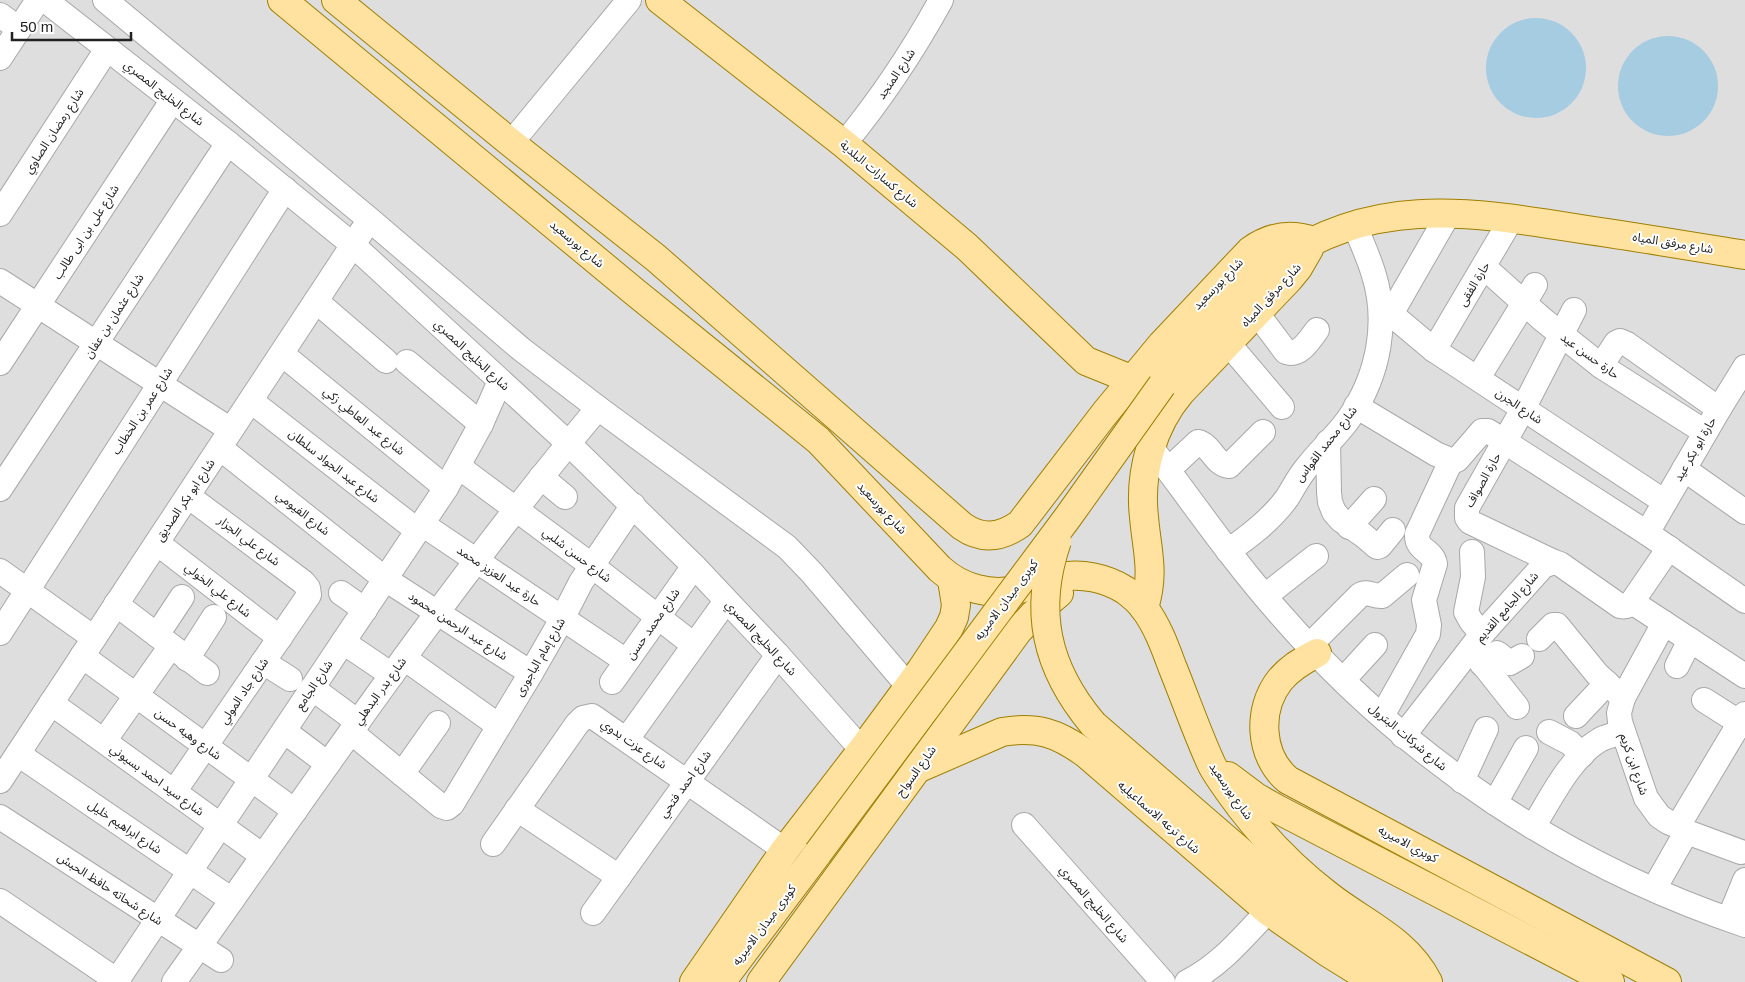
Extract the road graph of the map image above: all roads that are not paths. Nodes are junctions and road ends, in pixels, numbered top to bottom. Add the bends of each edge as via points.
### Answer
1 (38, 0) edge
2 (45, 0) edge
3 (105, 0) edge
4 (282, 0) edge
5 (336, 0) edge
6 (629, 0) edge
7 (660, 0) edge
8 (941, 0) edge
9 (0, 15) edge
10 (19, 29) junction
11 (107, 49) junction
12 (0, 58) edge
13 (172, 100) junction
14 (228, 143) junction
15 (511, 143) junction
16 (844, 144) junction
17 (285, 189) junction
18 (1449, 212) junction
19 (0, 214) edge
20 (1512, 218) junction
21 (369, 220) junction
22 (1355, 226) junction
23 (1313, 242) junction
24 (353, 245) junction
25 (1745, 255) edge
26 (656, 258) junction
27 (1484, 267) junction
28 (0, 281) edge
29 (694, 291) junction
30 (636, 293) junction
31 (1529, 294) junction
32 (316, 301) junction
33 (38, 305) junction
34 (1385, 307) junction
35 (1574, 310) dead end
36 (1256, 312) junction
37 (675, 324) junction
38 (1317, 330) dead end
39 (1561, 335) junction
40 (1227, 342) junction
41 (96, 343) junction
42 (1434, 350) junction
43 (282, 354) junction
44 (1086, 361) junction
45 (0, 364) edge
46 (1601, 366) junction
47 (1745, 367) edge
48 (1478, 378) junction
49 (1132, 380) junction
50 (500, 381) junction
51 (160, 384) junction
52 (251, 401) junction
53 (1356, 406) junction
54 (1282, 407) dead end
55 (598, 408) junction
56 (1523, 409) junction
57 (1719, 409) junction
58 (1105, 413) junction
59 (481, 424) junction
60 (1263, 432) dead end
61 (1705, 432) junction
62 (226, 439) junction
63 (1505, 440) junction
64 (568, 442) junction
65 (1328, 442) junction
66 (1151, 447) junction
67 (1451, 461) junction
68 (459, 467) junction
69 (1684, 469) junction
70 (1168, 470) junction
71 (541, 477) junction
72 (446, 488) junction
73 (0, 489) edge
74 (188, 496) junction
75 (565, 497) dead end
76 (1374, 499) dead end
77 (1665, 502) junction
78 (633, 505) junction
79 (514, 509) junction
80 (1745, 512) edge
81 (1068, 517) junction
82 (420, 527) junction
83 (1349, 527) junction
84 (1393, 530) dead end
85 (1647, 533) junction
86 (157, 543) junction
87 (1668, 548) junction
88 (1228, 551) junction
89 (1472, 552) dead end
90 (1316, 556) dead end
91 (476, 560) junction
92 (1554, 562) junction
93 (591, 565) junction
94 (694, 566) junction
95 (0, 571) edge
96 (1407, 575) dead end
97 (1086, 576) junction
98 (385, 579) junction
99 (952, 580) junction
100 (308, 588) joint
101 (27, 590) junction
102 (341, 593) dead end
103 (1265, 596) junction
104 (182, 597) dead end
105 (726, 601) junction
106 (1745, 601) edge
107 (1632, 602) junction
108 (116, 604) junction
109 (1144, 608) junction
110 (365, 610) junction
111 (437, 612) junction
112 (214, 617) dead end
113 (658, 618) junction
114 (562, 619) junction
115 (1664, 623) junction
116 (949, 628) junction
117 (0, 633) edge
118 (280, 638) junction
119 (1539, 639) dead end
120 (1690, 640) junction
121 (343, 642) junction
122 (694, 645) junction
123 (1375, 645) dead end
124 (88, 647) junction
125 (172, 647) junction
126 (1314, 649) junction
127 (1478, 649) junction
128 (778, 655) junction
129 (1522, 656) dead end
130 (626, 661) junction
131 (263, 662) junction
132 (398, 666) junction
133 (1677, 666) dead end
134 (989, 671) junction
135 (207, 674) dead end
136 (531, 674) junction
137 (1745, 676) edge
138 (290, 679) dead end
139 (1343, 680) junction
140 (612, 682) dead end
141 (909, 687) junction
142 (312, 688) junction
143 (1615, 690) junction
144 (136, 696) junction
145 (1704, 700) dead end
146 (51, 703) junction
147 (1517, 707) dead end
148 (1382, 716) junction
149 (1576, 716) dead end
150 (1743, 721) edge
151 (438, 723) dead end
152 (499, 726) junction
153 (354, 727) junction
154 (1486, 729) dead end
155 (284, 731) junction
156 (1549, 732) dead end
157 (1623, 732) junction
158 (1403, 736) junction
159 (627, 739) junction
160 (104, 741) junction
161 (206, 746) junction
162 (1526, 748) dead end
163 (862, 750) junction
164 (18, 754) junction
165 (1582, 755) junction
166 (1211, 763) junction
167 (328, 764) junction
168 (917, 769) junction
169 (402, 774) junction
170 (251, 780) junction
171 (0, 781) edge
172 (687, 781) junction
173 (1462, 781) junction
174 (174, 792) junction
175 (1495, 803) junction
176 (517, 809) junction
177 (295, 811) junction
178 (0, 817) edge
179 (1024, 825) dead end
180 (221, 826) junction
181 (1533, 827) junction
182 (1681, 829) junction
183 (494, 844) dead end
184 (1744, 849) edge
185 (785, 850) junction
186 (263, 856) junction
187 (190, 871) junction
188 (619, 877) junction
189 (1745, 880) edge
190 (1654, 889) junction
191 (232, 900) junction
192 (0, 901) edge
193 (1268, 911) junction
194 (593, 913) dead end
195 (158, 920) junction
196 (1737, 922) edge
197 (199, 946) junction
198 (221, 960) dead end
199 (118, 981) edge
200 (174, 982) edge
201 (694, 982) edge
202 (721, 982) edge
203 (761, 982) edge
204 (1163, 982) edge
205 (1187, 982) edge
206 (1384, 982) edge
207 (1426, 982) edge
208 (1610, 982) edge
209 (1667, 982) edge

1 - 10 street
2 - 11 street, شارع الخليج المصري
3 - 21 street
4 - 30 main road, شارع بورسعيد
5 - 15 main road, شارع بورسعيد
6 - 15 street
7 - 16 main road, شارع كسارات البلدية
8 - 16 street, شارع المنجد via 899,72
9 - 10 street
10 - 12 street
11 - 13 street, شارع الخليج المصري
11 - 19 street, شارع رمضان الصاوي
13 - 14 street, شارع الخليج المصري
13 - 33 street, شارع على بن ابى طالب
14 - 17 street, شارع الخليج المصري
14 - 41 street, شارع عثمان بن عفان
15 - 26 main road, شارع بورسعيد
16 - 44 main road, شارع كسارات البلدية via 967,247
17 - 24 street, شارع الخليج المصري
17 - 51 street, شارع عمر بن الخطاب
18 - 20 main road, شارع مرفق المياه
18 - 22 main road, شارع مرفق المياه via 1411,214
18 - 34 street
20 - 25 main road, شارع مرفق المياه
20 - 27 street, حارة الفقى
21 - 24 street, شارع ابو بكر الصديق
21 - 55 street via 521,349
22 - 23 main road, شارع مرفق المياه
22 - 34 street, شارع محمد القواس
23 - 36 main road, شارع مرفق المياه via 1298,268
23 - 49 main road, شارع بورسعيد via 1295,236 1276,238 1250,251
23 - 81 main road, كوبرى ميدان الاميريه, bridge via 1249,285 1162,385
24 - 32 street, شارع ابو بكر الصديق
24 - 50 street, شارع الخليج المصري
26 - 29 main road, شارع بورسعيد
26 - 30 main road via 651,278
27 - 31 street, حارة حسن عيد
27 - 42 street, حارة الفقى
28 - 33 street, شارع الفيومي
29 - 37 main road via 678,308
29 - 58 main road, شارع بورسعيد via 962,526 980,536 1001,534 1020,524
30 - 37 main road, شارع بورسعيد
31 - 39 street, حارة حسن عيد
31 - 48 street
32 - 43 street, شارع ابو بكر الصديق
32 - 59 street
33 - 41 street, شارع الفيومي
33 - 45 street, شارع على بن ابى طالب
34 - 42 street, شارع الجرن
34 - 53 street, شارع محمد القواس via 1375,366
35 - 39 street, حارة الصواف
36 - 38 street via 1286,352 1291,354 1301,349
36 - 40 main road, شارع مرفق المياه
37 - 99 main road, شارع بورسعيد via 818,440
39 - 46 street, حارة حسن عيد
39 - 56 street, حارة الصواف
40 - 54 street
40 - 66 main road, شارع مرفق المياه via 1170,405
41 - 51 street, شارع الفيومي
41 - 73 street, شارع عثمان بن عفان
42 - 48 street, شارع الجرن
43 - 52 street, شارع ابو بكر الصديق
43 - 72 street, شارع عبد العاطي زكي
44 - 49 main road, شارع كسارات البلدية
44 - 58 main road, شارع كسارات البلدية
46 - 57 street via 1620,341
46 - 61 street, حارة حسن عيد
47 - 57 street, حارة ابو بكر عيد
48 - 56 street, شارع الجرن
49 - 58 main road, شارع بورسعيد
50 - 59 street, شارع الجامع
50 - 64 street, شارع الخليج المصري
51 - 62 street, شارع الفيومي
51 - 101 street, شارع عمر بن الخطاب
52 - 62 street, شارع ابو بكر الصديق
52 - 82 street, شارع عبد الجواد سلطان
53 - 65 street, شارع محمد القواس
53 - 67 street
55 - 64 street, شارع بدر البدهلي
55 - 141 street via 788,547
56 - 63 street, حارة الصواف
56 - 77 street, شارع الجرن
57 - 61 street, حارة ابو بكر عيد
59 - 68 street, شارع الجامع
60 - 70 street via 1229,466 1222,464 1203,443 1198,442
61 - 69 street, حارة ابو بكر عيد
62 - 74 street, شارع ابو بكر الصديق
62 - 98 street, شارع الفيومي
63 - 67 street via 1482,431 1457,460
63 - 85 street
63 - 92 street, حارة الصواف via 1467,508 1467,518
64 - 71 street, شارع بدر البدهلي
64 - 78 street, شارع الخليج المصري
65 - 83 street via 1330,502 1340,520
65 - 88 street, شارع محمد القواس via 1270,518
66 - 70 street, شارع شركات البترول
66 - 109 main road, شارع مرفق المياه via 1143,494 1151,565 1150,587
67 - 148 street via 1416,540 1435,564 1424,600 1428,634
68 - 72 street, شارع الجامع
68 - 79 street, شارع حسن شلبي
69 - 77 street, حارة ابو بكر عيد
69 - 80 street
70 - 88 street, شارع شركات البترول
71 - 75 street
71 - 79 street, شارع بدر البدهلي
72 - 82 street, شارع الجامع
74 - 86 street, شارع ابو بكر الصديق
74 - 100 street, شارع علي الجزار
76 - 83 street
77 - 85 street, حارة ابو بكر عيد
78 - 93 street, شارع إمام الباجورى
78 - 94 street, شارع الخليج المصري
79 - 91 street, شارع بدر البدهلي
79 - 93 street, شارع حسن شلبي
81 - 202 main road, كوبرى ميدان الاميريه, bridge
81 - 207 main road, bridge via 1050,566 1046,625 1050,647 1067,689 1093,724 1286,891 1336,928
82 - 91 street, حارة عبد العزيز محمد
82 - 98 street, شارع الجامع
83 - 84 street via 1377,547
85 - 87 street
86 - 108 street, شارع ابو بكر الصديق
86 - 118 street, شارع علي الخولي
87 - 106 street
87 - 107 street
88 - 103 street, شارع شركات البترول
89 - 127 street via 1472,582 1466,612
90 - 103 street
91 - 111 street, شارع بدر البدهلي
91 - 114 street, حارة عبد العزيز محمد
92 - 107 street via 1620,606
92 - 127 street, شارع الجامع القديم via 1544,566
93 - 113 street, شارع حسن شلبي
93 - 114 street, شارع إمام الباجورى
94 - 105 street, شارع الخليج المصري
94 - 113 street, شارع محمد حسن
95 - 101 street, شارع وهبه حسن
96 - 126 street via 1382,596 1360,594
97 - 99 main road, شارع بورسعيد via 1060,576 1018,590 1001,592 984,591
97 - 109 main road, شارع بورسعيد via 1112,583
97 - 134 main road, شارع السواح via 1033,615
98 - 110 street, شارع الجامع
98 - 111 street, شارع عبد الرحمن محمود
99 - 116 main road via 956,604
100 - 118 street, شارع جاد المولي via 309,595
101 - 117 street, شارع عمر بن الخطاب
101 - 124 street, شارع وهبه حسن
102 - 110 street
103 - 126 street, شارع شركات البترول
104 - 125 street
105 - 122 street
105 - 128 street, شارع الخليج المصري
107 - 115 street
108 - 124 street, شارع ابو بكر الصديق
108 - 125 street
109 - 166 main road, شارع بورسعيد via 1166,650
110 - 121 street, شارع الجامع
111 - 132 street, شارع بدر البدهلي
111 - 136 street, شارع عبد الرحمن محمود
112 - 125 street
113 - 122 street, شارع حسن شلبي
113 - 130 street, شارع محمد حسن
114 - 130 street, حارة عبد العزيز محمد
114 - 136 street, شارع إمام الباجورى
115 - 120 street
115 - 143 street, شارع ابن كريم
116 - 134 main road via 974,628 987,639 992,655
116 - 141 main road
118 - 131 street, شارع جاد المولي
119 - 143 street via 1557,625
120 - 133 street
120 - 137 street
121 - 132 street
121 - 142 street, شارع الجامع
122 - 159 street
123 - 139 street
124 - 144 street, شارع وهبه حسن
124 - 146 street, شارع ابو بكر الصديق
125 - 135 street
125 - 144 street
126 - 139 street, شارع شركات البترول
126 - 209 main road, كوبري الاميريه via 1287,672 1268,703 1266,739 1268,751 1279,772 1288,780
127 - 129 street via 1498,653 1511,663
127 - 147 street
127 - 158 street, شارع الجامع القديم
128 - 163 street, شارع الخليج المصري
128 - 172 street, شارع احمد فتحي
130 - 140 street, شارع محمد حسن
131 - 138 street
131 - 161 street, شارع جاد المولي
132 - 152 street
132 - 153 street, شارع بدر البدهلي
134 - 168 main road, شارع السواح
136 - 152 street, شارع إمام الباجورى
139 - 148 street, شارع شركات البترول
141 - 163 main road
142 - 153 street
142 - 155 street, شارع الجامع
143 - 149 street
143 - 157 street, شارع ابن كريم
144 - 160 street
144 - 161 street, شارع وهبه حسن
145 - 150 street
146 - 160 street, شارع سيد احمد بسيوني
146 - 164 street, شارع ابو بكر الصديق
148 - 158 street, شارع شركات البترول
150 - 182 street
151 - 169 street
152 - 169 street, شارع إمام الباجورى via 447,808 440,806
153 - 167 street, شارع بدر البدهلي
153 - 169 street
154 - 173 street
155 - 167 street
155 - 170 street, شارع الجامع
156 - 165 street via 1570,743
157 - 165 street via 1598,741
157 - 182 street, شارع ابن كريم via 1646,798 1659,816
158 - 173 street, شارع شركات البترول
159 - 172 street, شارع عزت بدوي
159 - 176 street, شارع عزت بدوي via 592,716 583,718
160 - 174 street, شارع سيد احمد بسيوني
161 - 170 street, شارع وهبه حسن
161 - 174 street, شارع جاد المولي
162 - 175 street
163 - 185 main road
164 - 171 street, شارع ابو بكر الصديق
164 - 187 street, شارع ابراهيم خليل
165 - 181 street
166 - 207 main road, شارع بورسعيد via 1245,813 1285,858 1329,896 1402,947 1418,965
166 - 208 main road via 1277,809
167 - 177 street, شارع بدر البدهلي
168 - 193 main road, شارع ترعه الاسماعيليه via 1002,732 1031,730 1060,737 1085,753
168 - 203 main road, شارع السواح
170 - 177 street, شارع وهبه حسن
170 - 180 street, شارع الجامع
172 - 185 street, شارع عزت بدوي
172 - 188 street, شارع احمد فتحي
173 - 175 street, شارع شركات البترول
174 - 180 street, شارع سيد احمد بسيوني
175 - 181 street, شارع شركات البترول
176 - 183 street, شارع عزت بدوي
176 - 188 street
177 - 186 street, شارع بدر البدهلي
178 - 195 street, شارع شحاته حافظ الحبش
179 - 204 street, شارع الخليج المصري
180 - 186 street, شارع سيد احمد بسيوني
180 - 187 street, شارع الجامع
181 - 190 street, شارع شركات البترول
182 - 184 street, شارع ابن كريم
182 - 190 street via 1684,835
185 - 201 main road
186 - 191 street, شارع بدر البدهلي
187 - 191 street, شارع ابراهيم خليل
187 - 195 street, شارع الجامع
188 - 194 street, شارع احمد فتحي
189 - 196 street
190 - 196 street, شارع شركات البترول
191 - 197 street, شارع بدر البدهلي
192 - 199 street
193 - 205 street via 1214,966
193 - 206 main road, شارع ترعه الاسماعيليه via 1356,970
195 - 197 street, شارع شحاته حافظ الحبش
195 - 199 street, شارع الجامع
197 - 198 street, شارع شحاته حافظ الحبش
197 - 200 street, شارع بدر البدهلي

